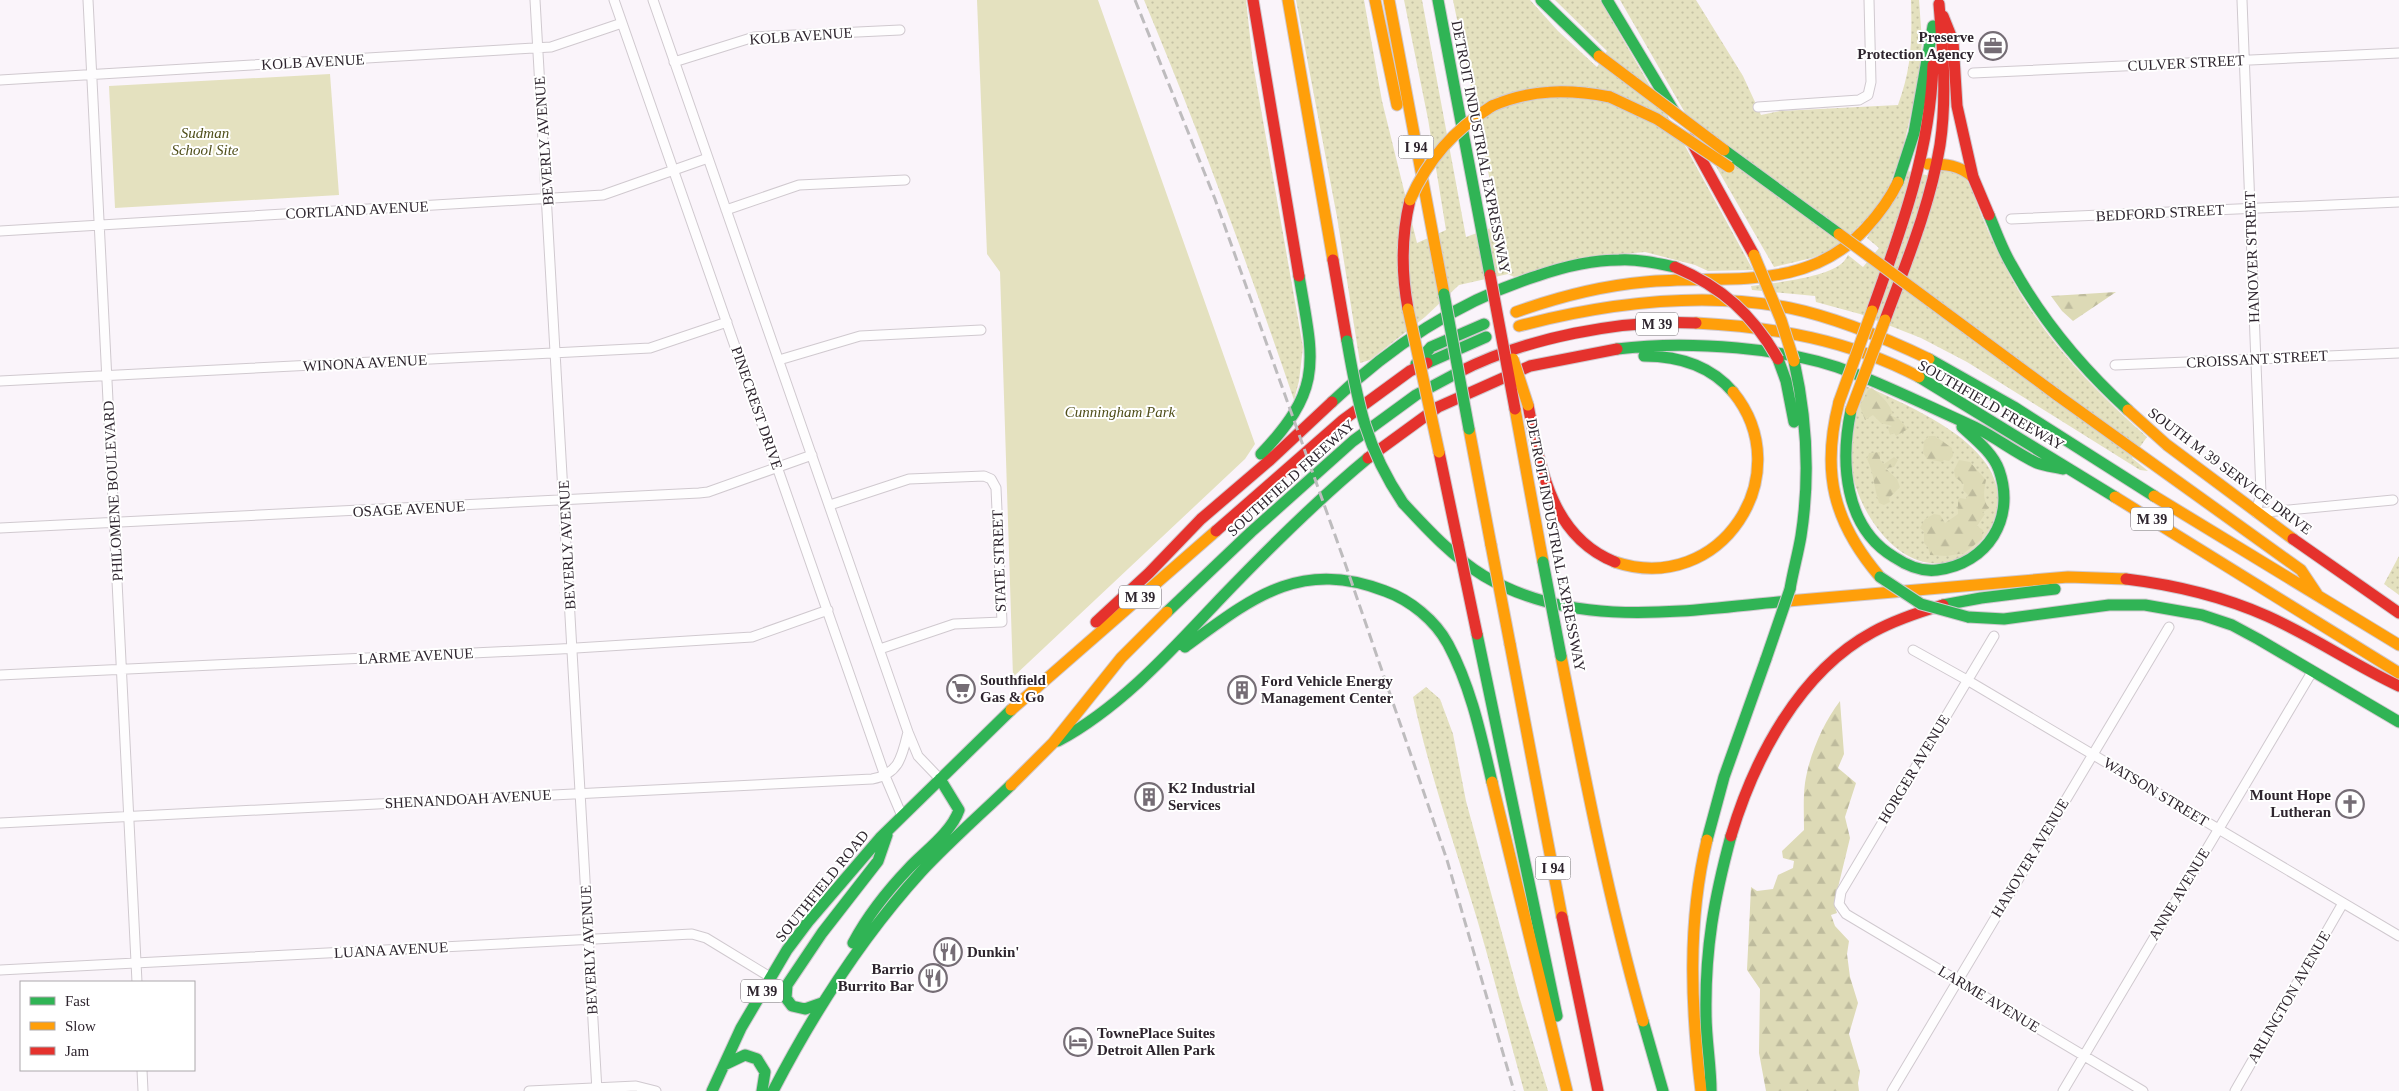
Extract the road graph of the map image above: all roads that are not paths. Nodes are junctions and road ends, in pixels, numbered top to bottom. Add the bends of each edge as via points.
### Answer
1 (88, 0) edge
2 (535, 0) edge
3 (614, 0) edge
4 (653, 0) edge
5 (1253, 0) edge
6 (1288, 0) edge
7 (1375, 0) edge
8 (1389, 0) edge
9 (1438, 0) edge
10 (1541, 0) edge
11 (1607, 0) edge
12 (1869, 0) edge
13 (2242, 0) edge
14 (1939, 2) edge
15 (622, 23) junction
16 (1933, 26) junction
17 (900, 30) dead end
18 (538, 48) junction
19 (2399, 54) edge
20 (2245, 60) junction
21 (674, 62) junction
22 (1972, 73) dead end
23 (92, 75) junction
24 (0, 80) edge
25 (1758, 107) dead end
26 (1416, 143) junction
27 (708, 158) junction
28 (1921, 164) junction
29 (1936, 164) junction
30 (674, 170) junction
31 (1973, 177) junction
32 (905, 180) dead end
33 (548, 198) junction
34 (2399, 202) edge
35 (2250, 209) junction
36 (726, 210) junction
37 (1817, 219) junction
38 (2011, 220) dead end
39 (100, 225) junction
40 (0, 231) edge
41 (1516, 312) dead end
42 (1497, 315) junction
43 (727, 322) junction
44 (1484, 324) dead end
45 (1519, 326) dead end
46 (981, 330) dead end
47 (1486, 337) dead end
48 (556, 353) junction
49 (2399, 353) edge
50 (779, 360) junction
51 (2256, 360) junction
52 (2115, 365) dead end
53 (1410, 370) junction
54 (107, 375) junction
55 (0, 381) edge
56 (1953, 419) junction
57 (1422, 420) junction
58 (812, 455) junction
59 (777, 467) junction
60 (2074, 471) junction
61 (564, 500) junction
62 (2394, 500) dead end
63 (830, 505) junction
64 (2256, 512) junction
65 (1201, 519) junction
66 (114, 522) junction
67 (0, 528) edge
68 (1796, 556) junction
69 (2160, 582) junction
70 (2317, 594) junction
71 (828, 610) junction
72 (2399, 613) edge
73 (2169, 626) dead end
74 (1994, 636) dead end
75 (2399, 644) edge
76 (572, 648) junction
77 (880, 649) junction
78 (1913, 650) dead end
79 (1158, 664) junction
80 (122, 670) junction
81 (2312, 672) junction
82 (2399, 673) edge
83 (0, 676) edge
84 (1968, 680) junction
85 (2399, 686) edge
86 (2399, 722) edge
87 (991, 727) junction
88 (908, 732) junction
89 (1053, 743) junction
90 (2092, 754) junction
91 (886, 776) junction
92 (940, 779) junction
93 (580, 793) junction
94 (129, 816) junction
95 (902, 816) junction
96 (0, 823) edge
97 (890, 828) junction
98 (2218, 828) junction
99 (2343, 903) junction
100 (1839, 904) joint
101 (2399, 936) edge
102 (588, 940) junction
103 (136, 963) junction
104 (848, 963) junction
105 (0, 970) edge
106 (770, 977) junction
107 (1958, 980) junction
108 (137, 981) edge
109 (822, 1003) junction
110 (2084, 1056) junction
111 (724, 1065) junction
112 (142, 1071) edge
113 (597, 1089) edge
114 (143, 1091) edge
115 (529, 1091) edge
116 (656, 1091) edge
117 (712, 1091) edge
118 (762, 1091) edge
119 (773, 1091) edge
120 (1567, 1091) edge
121 (1574, 1091) edge
122 (1598, 1091) edge
123 (1664, 1091) edge
124 (1701, 1091) edge
125 (1711, 1091) edge
126 (1892, 1091) edge
127 (2063, 1091) edge
128 (2143, 1091) edge
129 (2235, 1091) edge

1 - 23 street, PHILOMENE BOULEVARD
2 - 18 street, BEVERLY AVENUE
3 - 15 street, PINECREST DRIVE
4 - 21 street
5 - 65 main road via 1311,347 1311,366 1306,392 1282,432
6 - 69 main road, bridge via 1358,403 1370,445 1385,476 1404,503 1438,542 1478,572 1516,593 1545,604 1612,614 2068,577 2107,576
7 - 26 main road via 1398,107
8 - 26 main road, I 94
9 - 42 main road, DETROIT INDUSTRIAL EXPRESSWAY, bridge
10 - 37 main road, bridge via 1599,56
11 - 68 main road, bridge via 1715,182 1754,255 1781,320 1794,361 1807,458 1807,487
12 - 25 street via 1871,82 1868,95 1859,100
13 - 20 street, HANOVER STREET
14 - 16 main road
14 - 29 main road via 1944,74 1943,114
14 - 31 main road, SOUTH M 39 SERVICE DRIVE via 1953,41 1957,106
15 - 18 street, KOLB AVENUE via 551,47
15 - 30 street, PINECREST DRIVE
16 - 28 main road via 1932,92
16 - 41 main road via 1916,124 1904,167 1877,218 1859,237 1836,253 1787,274 1622,285 1567,296
17 - 21 street, KOLB AVENUE via 754,37
18 - 23 street, KOLB AVENUE
18 - 33 street, BEVERLY AVENUE
19 - 20 street, CULVER STREET
20 - 22 street, CULVER STREET
20 - 35 street, HANOVER STREET
21 - 27 street
23 - 24 street, KOLB AVENUE
23 - 39 street, PHILOMENE BOULEVARD
26 - 122 main road, I 94, bridge via 1578,1002
27 - 30 street, CORTLAND AVENUE
27 - 36 street
28 - 29 main road
28 - 81 main road, bridge via 1839,402 1829,441 1834,498 1856,547 1880,577 1905,597 1925,607 1968,617 2004,618 2109,604 2173,608 2232,625
29 - 31 main road via 1962,167
29 - 56 main road, bridge via 1916,233 1851,410 1845,435 1849,494 1858,517 1869,537 1900,564 1927,571 1953,568 1974,558 1991,539 2002,516 2004,490 1996,465
30 - 33 street, CORTLAND AVENUE via 602,195
30 - 43 street, PINECREST DRIVE
31 - 64 main road, SOUTH M 39 SERVICE DRIVE via 2010,263 2062,343 2144,427
32 - 36 street via 799,185
33 - 39 street, CORTLAND AVENUE
33 - 48 street, BEVERLY AVENUE
34 - 35 street, BEDFORD STREET
35 - 38 street, BEDFORD STREET
35 - 51 street, HANOVER STREET
36 - 50 street
37 - 70 main road, bridge via 2301,570
37 - 121 main road, bridge via 1788,204 1640,109 1610,97 1567,90 1506,99 1475,116 1441,145 1424,169 1410,200 1403,228 1401,267 1408,309
39 - 40 street, CORTLAND AVENUE
39 - 54 street, PHILOMENE BOULEVARD
42 - 57 main road, bridge via 1523,385 1550,493 1575,537 1608,560 1633,568 1656,570 1680,566 1700,557 1733,533 1753,494 1758,466 1751,421 1730,387 1699,366 1678,358 1611,358 1552,368 1481,392
42 - 123 main road, DETROIT INDUSTRIAL EXPRESSWAY, bridge via 1596,835 1620,942
43 - 48 street, WINONA AVENUE via 650,348
43 - 59 street, PINECREST DRIVE
44 - 53 main road via 1431,347
45 - 70 main road, SOUTHFIELD FREEWAY / M 39 via 1615,304 1743,301 1797,311 1869,331 1920,354 2029,416 2296,584
46 - 50 street via 860,336
47 - 53 main road, SOUTHFIELD FREEWAY / M 39
48 - 54 street, WINONA AVENUE
48 - 61 street, BEVERLY AVENUE
49 - 51 street, CROISSANT STREET
50 - 58 street
51 - 52 street, CROISSANT STREET
51 - 64 street, HANOVER STREET via 2261,493
53 - 87 main road, SOUTHFIELD FREEWAY / M 39 via 1343,420
54 - 55 street, WINONA AVENUE
54 - 66 street, PHILOMENE BOULEVARD
56 - 57 main road via 1852,372 1799,357 1688,345 1614,349 1530,366 1438,407
56 - 60 main road via 1973,426 2038,463
57 - 79 main road via 1346,476 1244,574
58 - 59 street, OSAGE AVENUE
58 - 63 street
59 - 61 street, OSAGE AVENUE via 708,492
59 - 71 street, PINECREST DRIVE
60 - 82 main road, SOUTHFIELD FREEWAY / M 39
60 - 89 main road, SOUTHFIELD FREEWAY / M 39 via 1931,384 1860,350 1793,332 1765,327 1679,323 1603,328 1538,343 1475,366 1417,394 1355,438 1119,660
61 - 66 street, OSAGE AVENUE
61 - 76 street, BEVERLY AVENUE
62 - 64 street
63 - 77 street
63 - 77 street, STATE STREET via 909,479 984,476 994,483 1002,622 954,624
64 - 72 main road, SOUTH M 39 SERVICE DRIVE
65 - 68 main road, bridge via 1391,350 1459,309 1551,271 1632,260 1676,267 1720,288 1755,321 1778,359 1794,416 1797,447
65 - 87 main road via 1148,574 1000,709
66 - 67 street, OSAGE AVENUE
66 - 80 street, PHILOMENE BOULEVARD
68 - 124 main road, bridge via 1790,589 1731,753 1702,866 1693,939 1694,1027
69 - 85 main road via 2248,606
69 - 125 main road via 1972,598 1908,616 1873,632 1843,652 1818,676 1794,704 1765,751 1738,813 1725,855 1709,933 1706,1022
70 - 75 main road, SOUTHFIELD FREEWAY / M 39
71 - 76 street, LARME AVENUE via 752,637
71 - 91 street, PINECREST DRIVE
73 - 90 street, HANOVER AVENUE
74 - 84 street, HORGER AVENUE
76 - 80 street, LARME AVENUE
76 - 93 street, BEVERLY AVENUE
77 - 88 street
78 - 84 street, WATSON STREET
79 - 89 main road via 1084,728
79 - 120 main road via 1166,662 1256,597 1297,581 1335,578 1379,587 1418,610 1434,625 1450,648 1468,692
80 - 83 street, LARME AVENUE
80 - 94 street, PHILOMENE BOULEVARD
81 - 86 main road
81 - 98 street, ANNE AVENUE
84 - 90 street, WATSON STREET
84 - 100 street, HORGER AVENUE via 1841,892
87 - 92 main road, SOUTHFIELD ROAD / M 39
88 - 91 street via 900,759
88 - 92 street via 918,756
89 - 104 main road, SOUTHFIELD FREEWAY / M 39 via 947,845
90 - 98 street, WATSON STREET
90 - 107 street, HANOVER AVENUE
91 - 93 street, SHENANDOAH AVENUE
91 - 95 street, PINECREST DRIVE
92 - 95 main road, SOUTHFIELD ROAD / M 39
92 - 104 main road via 959,810 955,821 869,914 853,943
93 - 94 street, SHENANDOAH AVENUE
93 - 102 street, BEVERLY AVENUE
94 - 96 street, SHENANDOAH AVENUE
94 - 103 street, PHILOMENE BOULEVARD
95 - 97 main road, SOUTHFIELD ROAD / M 39
97 - 106 main road, SOUTHFIELD ROAD / M 39 via 808,922
97 - 109 main road via 878,861 822,933 787,985 786,998 792,1006 805,1010
98 - 99 street, WATSON STREET
98 - 110 street, ANNE AVENUE
99 - 101 street, WATSON STREET
99 - 129 street, ARLINGTON AVENUE
100 - 107 street, LARME AVENUE via 1846,914
102 - 103 street, LUANA AVENUE
102 - 106 street, LUANA AVENUE via 699,935
102 - 113 street, BEVERLY AVENUE
103 - 105 street, LUANA AVENUE
103 - 108 street, PHILOMENE BOULEVARD
104 - 109 main road, M 39
106 - 111 main road, SOUTHFIELD ROAD / M 39
107 - 110 street, LARME AVENUE
107 - 126 street, HANOVER AVENUE
109 - 119 main road, M 39
110 - 127 street, ANNE AVENUE
110 - 128 street, LARME AVENUE
111 - 117 main road, SOUTHFIELD ROAD / M 39
111 - 118 main road via 745,1055 760,1060 767,1076
112 - 114 street
113 - 115 street
113 - 116 street via 636,1086

